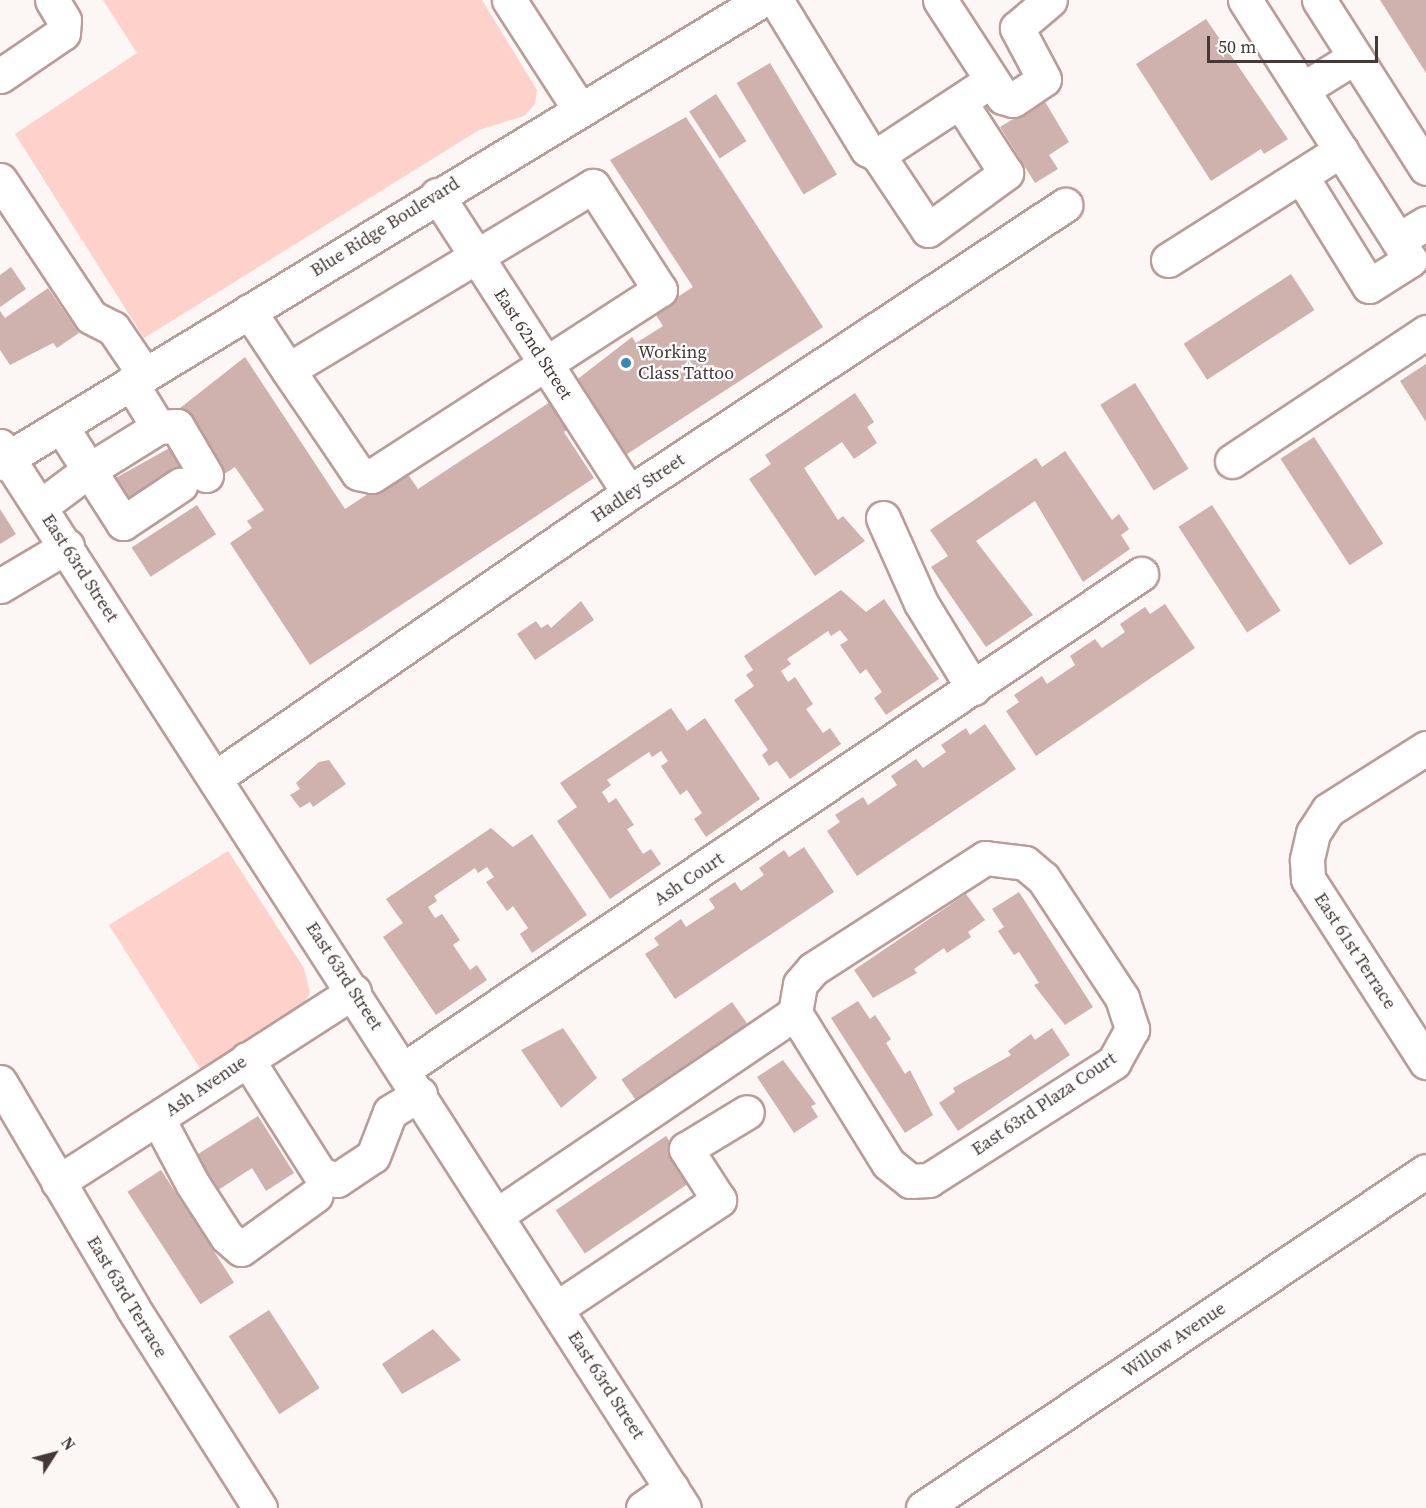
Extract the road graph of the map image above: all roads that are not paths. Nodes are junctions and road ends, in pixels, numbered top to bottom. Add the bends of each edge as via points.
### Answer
1 (52, 0) edge
2 (509, 0) edge
3 (762, 0) edge
4 (776, 0) edge
5 (940, 0) edge
6 (1050, 0) edge
7 (1245, 0) edge
8 (1319, 0) edge
9 (720, 11) edge
10 (1355, 57) junction
11 (0, 76) edge
12 (992, 80) junction
13 (1303, 89) junction
14 (960, 102) junction
15 (579, 108) junction
16 (1341, 150) junction
17 (878, 155) junction
18 (1426, 168) edge
19 (1301, 176) junction
20 (0, 180) edge
21 (437, 195) junction
22 (1065, 205) dead end
23 (1426, 223) edge
24 (1398, 240) junction
25 (478, 259) junction
26 (1168, 260) dead end
27 (249, 311) junction
28 (1426, 332) edge
29 (547, 366) junction
30 (288, 370) junction
31 (138, 379) junction
32 (61, 426) junction
33 (158, 427) junction
34 (3, 456) edge
35 (1232, 461) dead end
36 (89, 470) junction
37 (629, 493) junction
38 (41, 506) junction
39 (883, 518) dead end
40 (67, 546) junction
41 (1141, 574) dead end
42 (0, 586) edge
43 (973, 688) junction
44 (1426, 748) edge
45 (214, 778) junction
46 (354, 991) junction
47 (795, 1013) junction
48 (247, 1059) junction
49 (1426, 1062) edge
50 (0, 1082) edge
51 (412, 1082) junction
52 (747, 1112) dead end
53 (158, 1119) junction
54 (1426, 1171) edge
55 (58, 1182) junction
56 (316, 1195) dead end
57 (497, 1215) junction
58 (556, 1308) junction
59 (678, 1498) edge
60 (260, 1508) edge
61 (643, 1508) edge
62 (922, 1508) edge

1 - 11 street via 64,20 63,33
2 - 15 street
3 - 9 street, Blue Ridge Boulevard
4 - 17 street via 867,149
5 - 12 street
6 - 12 street via 1017,27 1044,79 1013,100 1003,97
7 - 13 street
8 - 10 street
9 - 15 street, Blue Ridge Boulevard
10 - 13 street
10 - 18 street
12 - 14 street
13 - 16 street
14 - 17 street
14 - 17 street via 1006,173 928,230
15 - 21 street, Blue Ridge Boulevard
16 - 19 street
16 - 24 street
19 - 24 street via 1369,286 1410,260
19 - 26 street
20 - 31 street via 91,317 113,328
21 - 25 street, East 62nd Street
21 - 27 street, Blue Ridge Boulevard
22 - 37 street, Hadley Street
23 - 24 street
25 - 29 street, East 62nd Street
25 - 29 street via 593,186 630,243 660,290
25 - 30 street
27 - 30 street
27 - 31 street, Blue Ridge Boulevard
28 - 35 street
29 - 30 street via 372,477 358,473
29 - 37 street, East 62nd Street
31 - 32 street, Blue Ridge Boulevard
31 - 33 street
32 - 34 street, Blue Ridge Boulevard
32 - 36 street
33 - 36 street
33 - 36 street via 177,426 193,480 123,523
34 - 38 street, East 63rd Street
36 - 38 street
37 - 45 street, Hadley Street
38 - 40 street, East 63rd Street
39 - 43 street via 921,603
40 - 42 street
40 - 45 street, East 63rd Street
41 - 43 street, Ash Court
43 - 51 street, Ash Court
44 - 49 street, East 61st Terrace via 1343,799 1313,833 1308,879
45 - 46 street, East 63rd Street
46 - 48 street, Ash Avenue
46 - 51 street, East 63rd Street
47 - 47 street, East 63rd Plaza Court via 888,1162 910,1181 930,1180 1114,1062 1132,1029 1122,998 1042,878 1025,863 1005,857 965,866 813,969 800,984
47 - 57 street
48 - 51 street, Ash Court via 320,1174 337,1180 373,1156 390,1112
48 - 53 street, Ash Avenue
50 - 55 street, East 63rd Terrace
51 - 57 street, East 63rd Street
52 - 58 street via 686,1149 719,1200
53 - 55 street, Ash Avenue
53 - 56 street via 192,1183 227,1237 241,1249
54 - 62 street, Willow Avenue
55 - 60 street, East 63rd Terrace
57 - 58 street, East 63rd Street
58 - 59 street, East 63rd Street
59 - 61 street

